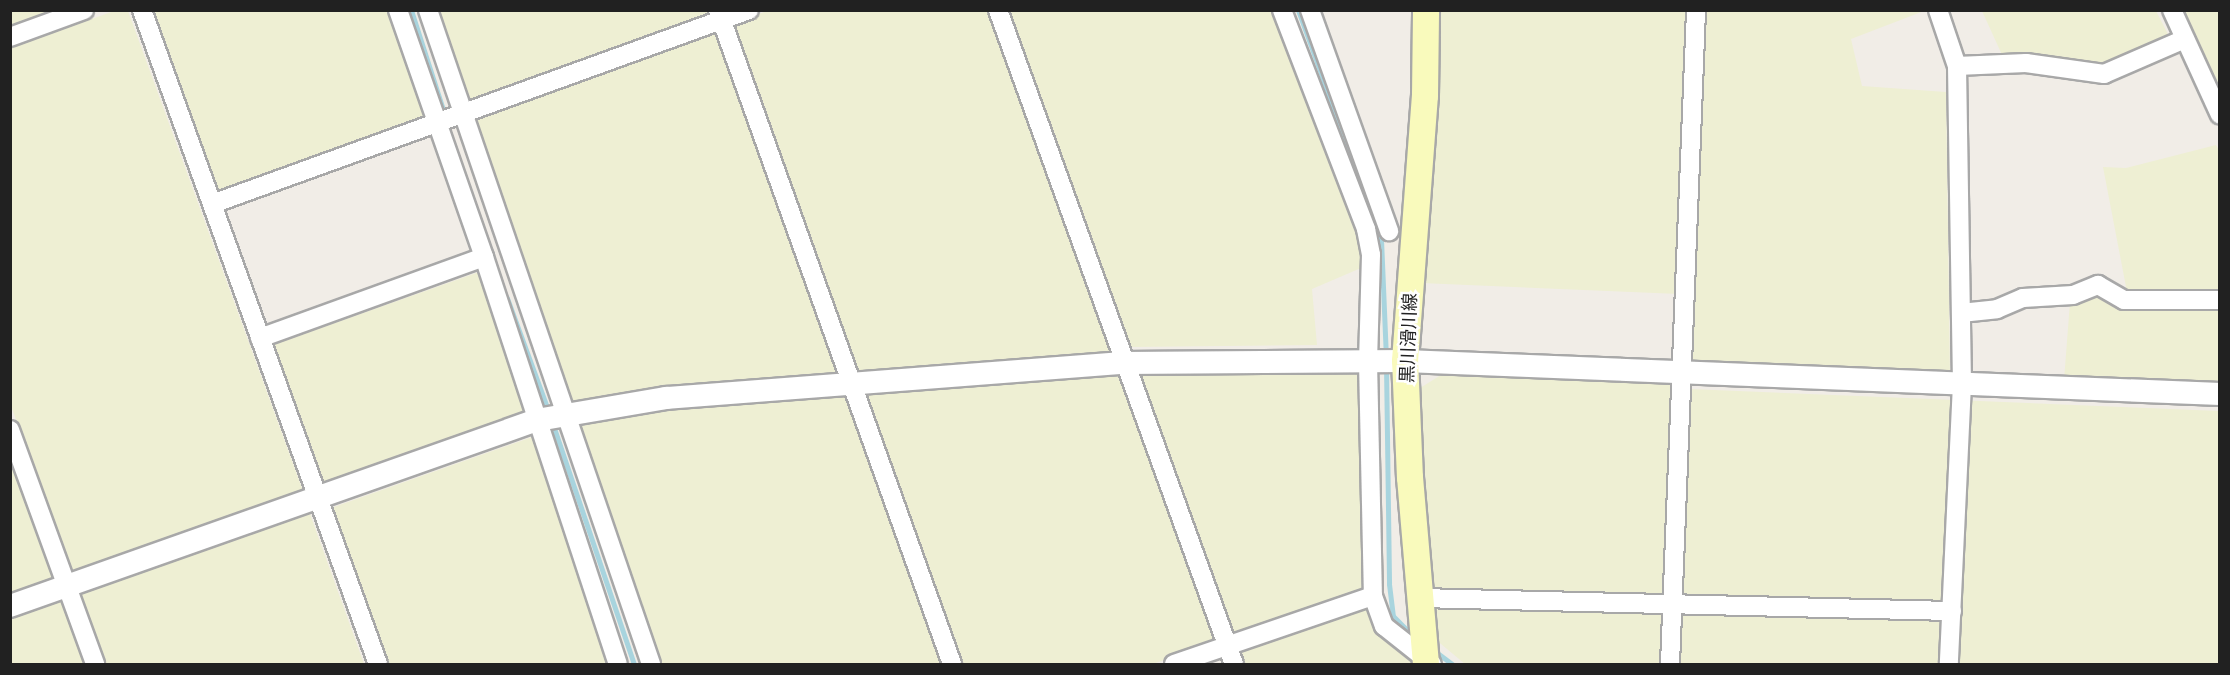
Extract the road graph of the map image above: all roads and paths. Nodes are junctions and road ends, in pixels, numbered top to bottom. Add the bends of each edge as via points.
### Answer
1 (84, 10) edge
2 (142, 10) edge
3 (398, 10) edge
4 (428, 10) edge
5 (749, 10) edge
6 (998, 10) edge
7 (1282, 10) edge
8 (1310, 10) edge
9 (1426, 10) edge
10 (1696, 10) edge
11 (1938, 10) edge
12 (2172, 10) edge
13 (720, 15) edge
14 (10, 37) edge
15 (2186, 39) junction
16 (1957, 66) junction
17 (463, 113) junction
18 (2220, 115) edge
19 (436, 123) junction
20 (212, 204) junction
21 (1389, 231) dead end
22 (484, 257) junction
23 (2220, 300) edge
24 (1960, 313) junction
25 (261, 338) junction
26 (1368, 361) junction
27 (1405, 361) junction
28 (1122, 363) junction
29 (1682, 373) junction
30 (851, 383) junction
31 (1962, 384) junction
32 (2220, 394) edge
33 (563, 414) junction
34 (537, 420) junction
35 (10, 430) edge
36 (318, 497) junction
37 (68, 584) junction
38 (1373, 596) junction
39 (1419, 598) junction
40 (10, 606) edge
41 (1673, 606) junction
42 (1952, 611) junction
43 (1227, 645) junction
44 (1428, 663) edge
45 (95, 664) edge
46 (378, 664) edge
47 (618, 664) edge
48 (651, 664) edge
49 (952, 664) edge
50 (1174, 664) edge
51 (1234, 664) edge
52 (1670, 664) edge
53 (1949, 664) edge

1 - 14 street
2 - 20 street
3 - 19 street
4 - 17 street
5 - 13 street
6 - 28 street
7 - 26 street via 1366,229 1371,255
8 - 21 street
9 - 27 main road, 黒川滑川線 via 1425,96
10 - 29 street
11 - 16 street
12 - 15 street
13 - 17 street
13 - 30 street
15 - 16 street via 2104,74 2026,63
15 - 18 street
16 - 24 street
17 - 19 street
17 - 33 street
19 - 20 street
19 - 22 street
20 - 25 street
22 - 25 street
22 - 34 street
23 - 24 street via 2124,300 2098,285 2073,295 2023,298 1997,309
24 - 31 street
25 - 36 street
26 - 27 street
26 - 28 street
26 - 38 street
27 - 29 street
27 - 39 main road, 黒川滑川線
28 - 30 street
28 - 43 street
29 - 31 street
29 - 41 street
30 - 33 street via 666,398
30 - 49 street
31 - 32 street
31 - 42 street
33 - 34 street
33 - 48 street
34 - 36 street
34 - 47 street
35 - 37 street
36 - 37 street
36 - 46 street
37 - 40 street
37 - 45 street
38 - 43 street
38 - 44 street via 1384,626
39 - 41 street
39 - 44 main road, 黒川滑川線
41 - 42 street
41 - 52 street
42 - 53 street
43 - 50 street
43 - 51 street

